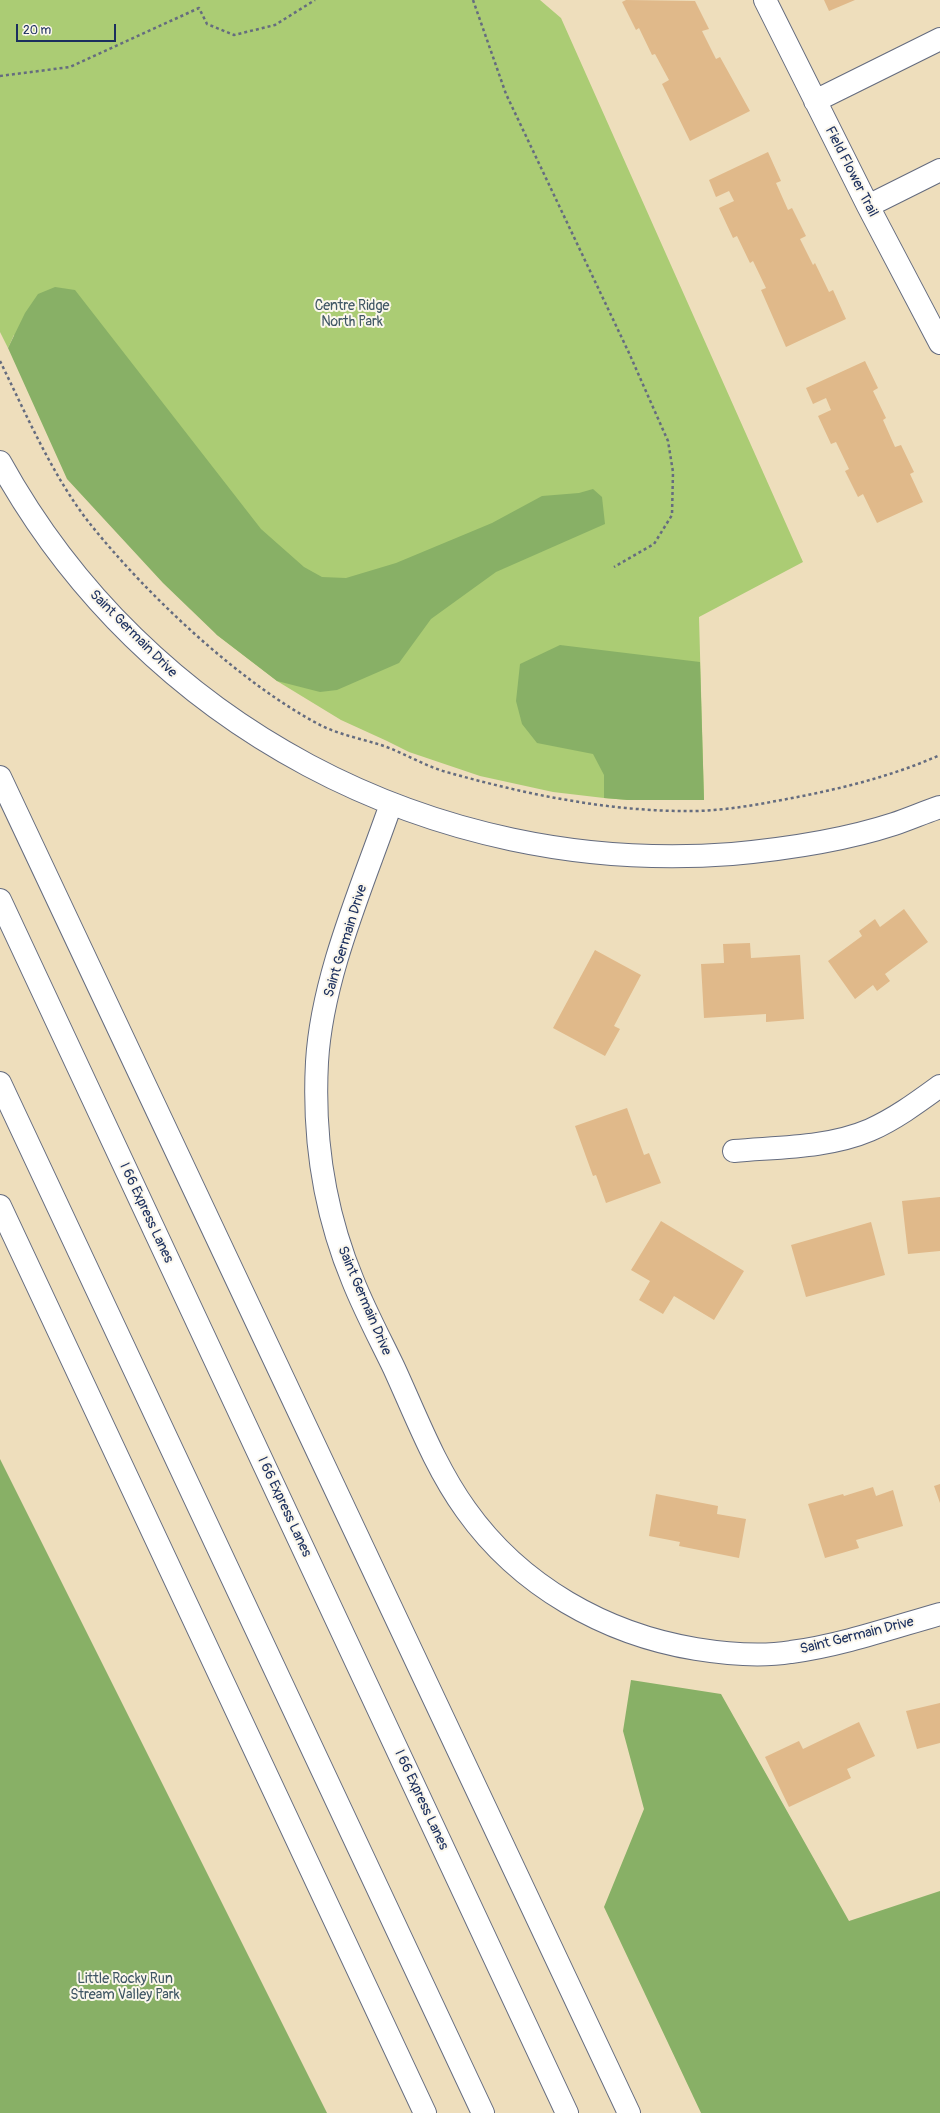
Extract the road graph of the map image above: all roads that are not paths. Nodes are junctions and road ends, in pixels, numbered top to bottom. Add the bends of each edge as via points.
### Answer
1 (765, 0) edge
2 (940, 39) edge
3 (815, 101) junction
4 (940, 170) edge
5 (868, 206) junction
6 (940, 343) edge
7 (0, 462) edge
8 (0, 777) edge
9 (391, 804) junction
10 (940, 807) edge
11 (0, 900) edge
12 (0, 1083) edge
13 (940, 1086) edge
14 (734, 1151) dead end
15 (0, 1206) edge
16 (940, 1614) edge
17 (425, 2113) edge
18 (483, 2113) edge
19 (567, 2113) edge
20 (628, 2113) edge

1 - 3 main road, Field Flower Trail
2 - 3 main road
3 - 5 main road, Field Flower Trail
4 - 5 main road
5 - 6 main road, Field Flower Trail
7 - 9 main road, Saint Germain Drive via 48,539 90,592 131,636 175,677 232,720 296,760
8 - 20 main road
9 - 10 main road via 431,819 499,837 564,850 630,856 697,856 769,851 893,825
9 - 16 main road, Saint Germain Drive via 337,958 322,1022 316,1106 318,1148 326,1195 338,1241 353,1281 444,1477 467,1511 493,1543 556,1596 608,1624 665,1644 723,1654 788,1653 829,1646
11 - 19 main road, I 66 Express Lanes
12 - 18 main road
13 - 14 main road via 908,1109 869,1130 842,1139 820,1144
15 - 17 main road

